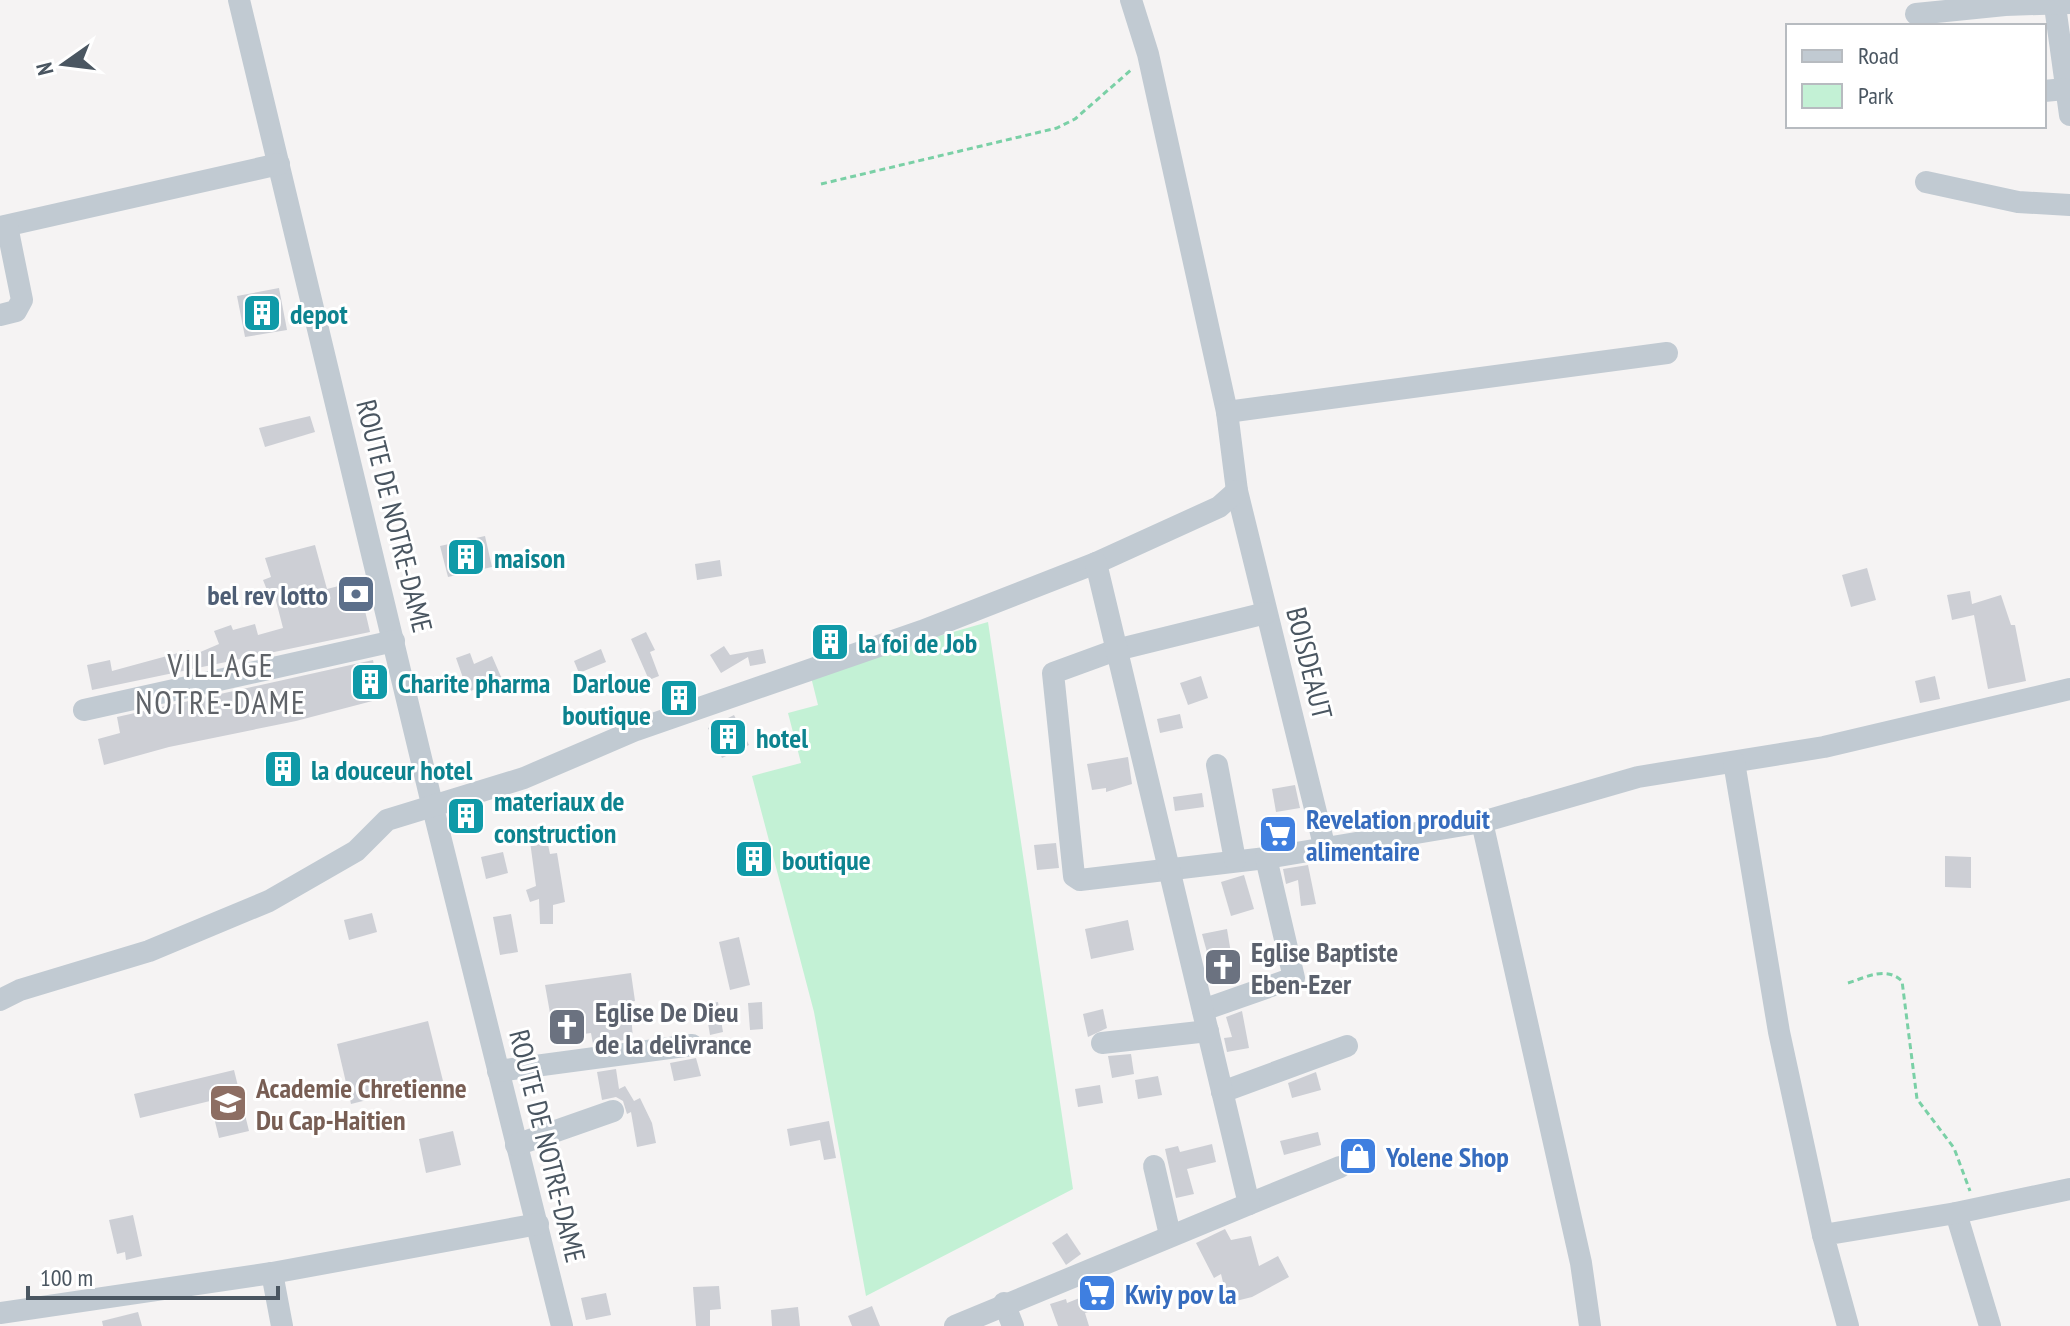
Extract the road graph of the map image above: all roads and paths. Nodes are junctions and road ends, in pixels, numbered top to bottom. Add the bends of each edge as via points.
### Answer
1 (239, 0) edge
2 (1131, 0) edge
3 (2005, 2) edge
4 (2062, 5) edge
5 (1916, 14) dead end
6 (1148, 54) junction
7 (2054, 90) edge
8 (2070, 115) edge
9 (279, 164) junction
10 (1926, 182) dead end
11 (821, 184) dead end
12 (2070, 205) edge
13 (4, 227) edge
14 (0, 315) edge
15 (1667, 353) dead end
16 (1227, 412) junction
17 (1237, 491) junction
18 (1096, 563) junction
19 (1266, 613) junction
20 (394, 641) junction
21 (1116, 650) junction
22 (2070, 689) edge
23 (84, 710) dead end
24 (1734, 762) junction
25 (1217, 765) dead end
26 (445, 804) junction
27 (1482, 822) junction
28 (1325, 849) junction
29 (1266, 858) junction
30 (1235, 860) junction
31 (1168, 869) junction
32 (1848, 983) dead end
33 (0, 1000) edge
34 (1206, 1020) junction
35 (1102, 1043) dead end
36 (692, 1045) dead end
37 (1347, 1046) dead end
38 (498, 1071) junction
39 (1222, 1092) junction
40 (613, 1111) dead end
41 (516, 1145) junction
42 (1154, 1166) dead end
43 (1340, 1167) dead end
44 (2070, 1189) edge
45 (1249, 1204) junction
46 (1965, 1210) junction
47 (538, 1224) junction
48 (1170, 1235) junction
49 (1823, 1235) junction
50 (272, 1273) junction
51 (1004, 1303) junction
52 (0, 1313) edge
53 (282, 1326) edge
54 (562, 1326) edge
55 (955, 1326) edge
56 (1013, 1326) edge
57 (1590, 1326) edge
58 (1848, 1326) edge
59 (1990, 1326) edge

1 - 9 street, ROUTE DE NOTRE-DAME
2 - 6 street, BOISDEAUT
3 - 4 street
3 - 5 street
4 - 7 street
6 - 11 path via 1075,119 1057,128
6 - 16 street, BOISDEAUT
7 - 8 street
9 - 13 street
9 - 20 street, ROUTE DE NOTRE-DAME
10 - 12 street via 2018,202
13 - 14 street via 22,300 16,311
15 - 16 street
16 - 17 street, BOISDEAUT
17 - 18 street via 1219,507
17 - 19 street, BOISDEAUT
18 - 21 street
18 - 26 street
19 - 21 street
19 - 28 street, BOISDEAUT
20 - 23 street
20 - 26 street, ROUTE DE NOTRE-DAME
21 - 31 street
21 - 31 street via 1053,673 1074,876 1080,880
22 - 24 street via 1824,747
24 - 27 street via 1638,777
24 - 49 street via 1779,1032
25 - 30 street
26 - 33 street via 387,820 356,851 269,901 149,951
26 - 38 street, ROUTE DE NOTRE-DAME
27 - 28 street
27 - 57 street via 1581,1263
28 - 29 street
29 - 30 street
29 - 34 street via 1294,978
30 - 31 street
31 - 34 street
32 - 46 path via 1881,972 1902,981 1917,1099 1954,1148
34 - 35 street
34 - 39 street
36 - 38 street
37 - 39 street
38 - 41 street, ROUTE DE NOTRE-DAME
39 - 45 street
40 - 41 street
41 - 47 street, ROUTE DE NOTRE-DAME
42 - 48 street
43 - 45 street
44 - 46 street
45 - 48 street
46 - 49 street
46 - 59 street
47 - 50 street
47 - 54 street, ROUTE DE NOTRE-DAME
48 - 51 street
49 - 58 street
50 - 52 street
50 - 53 street
51 - 55 street
51 - 56 street

